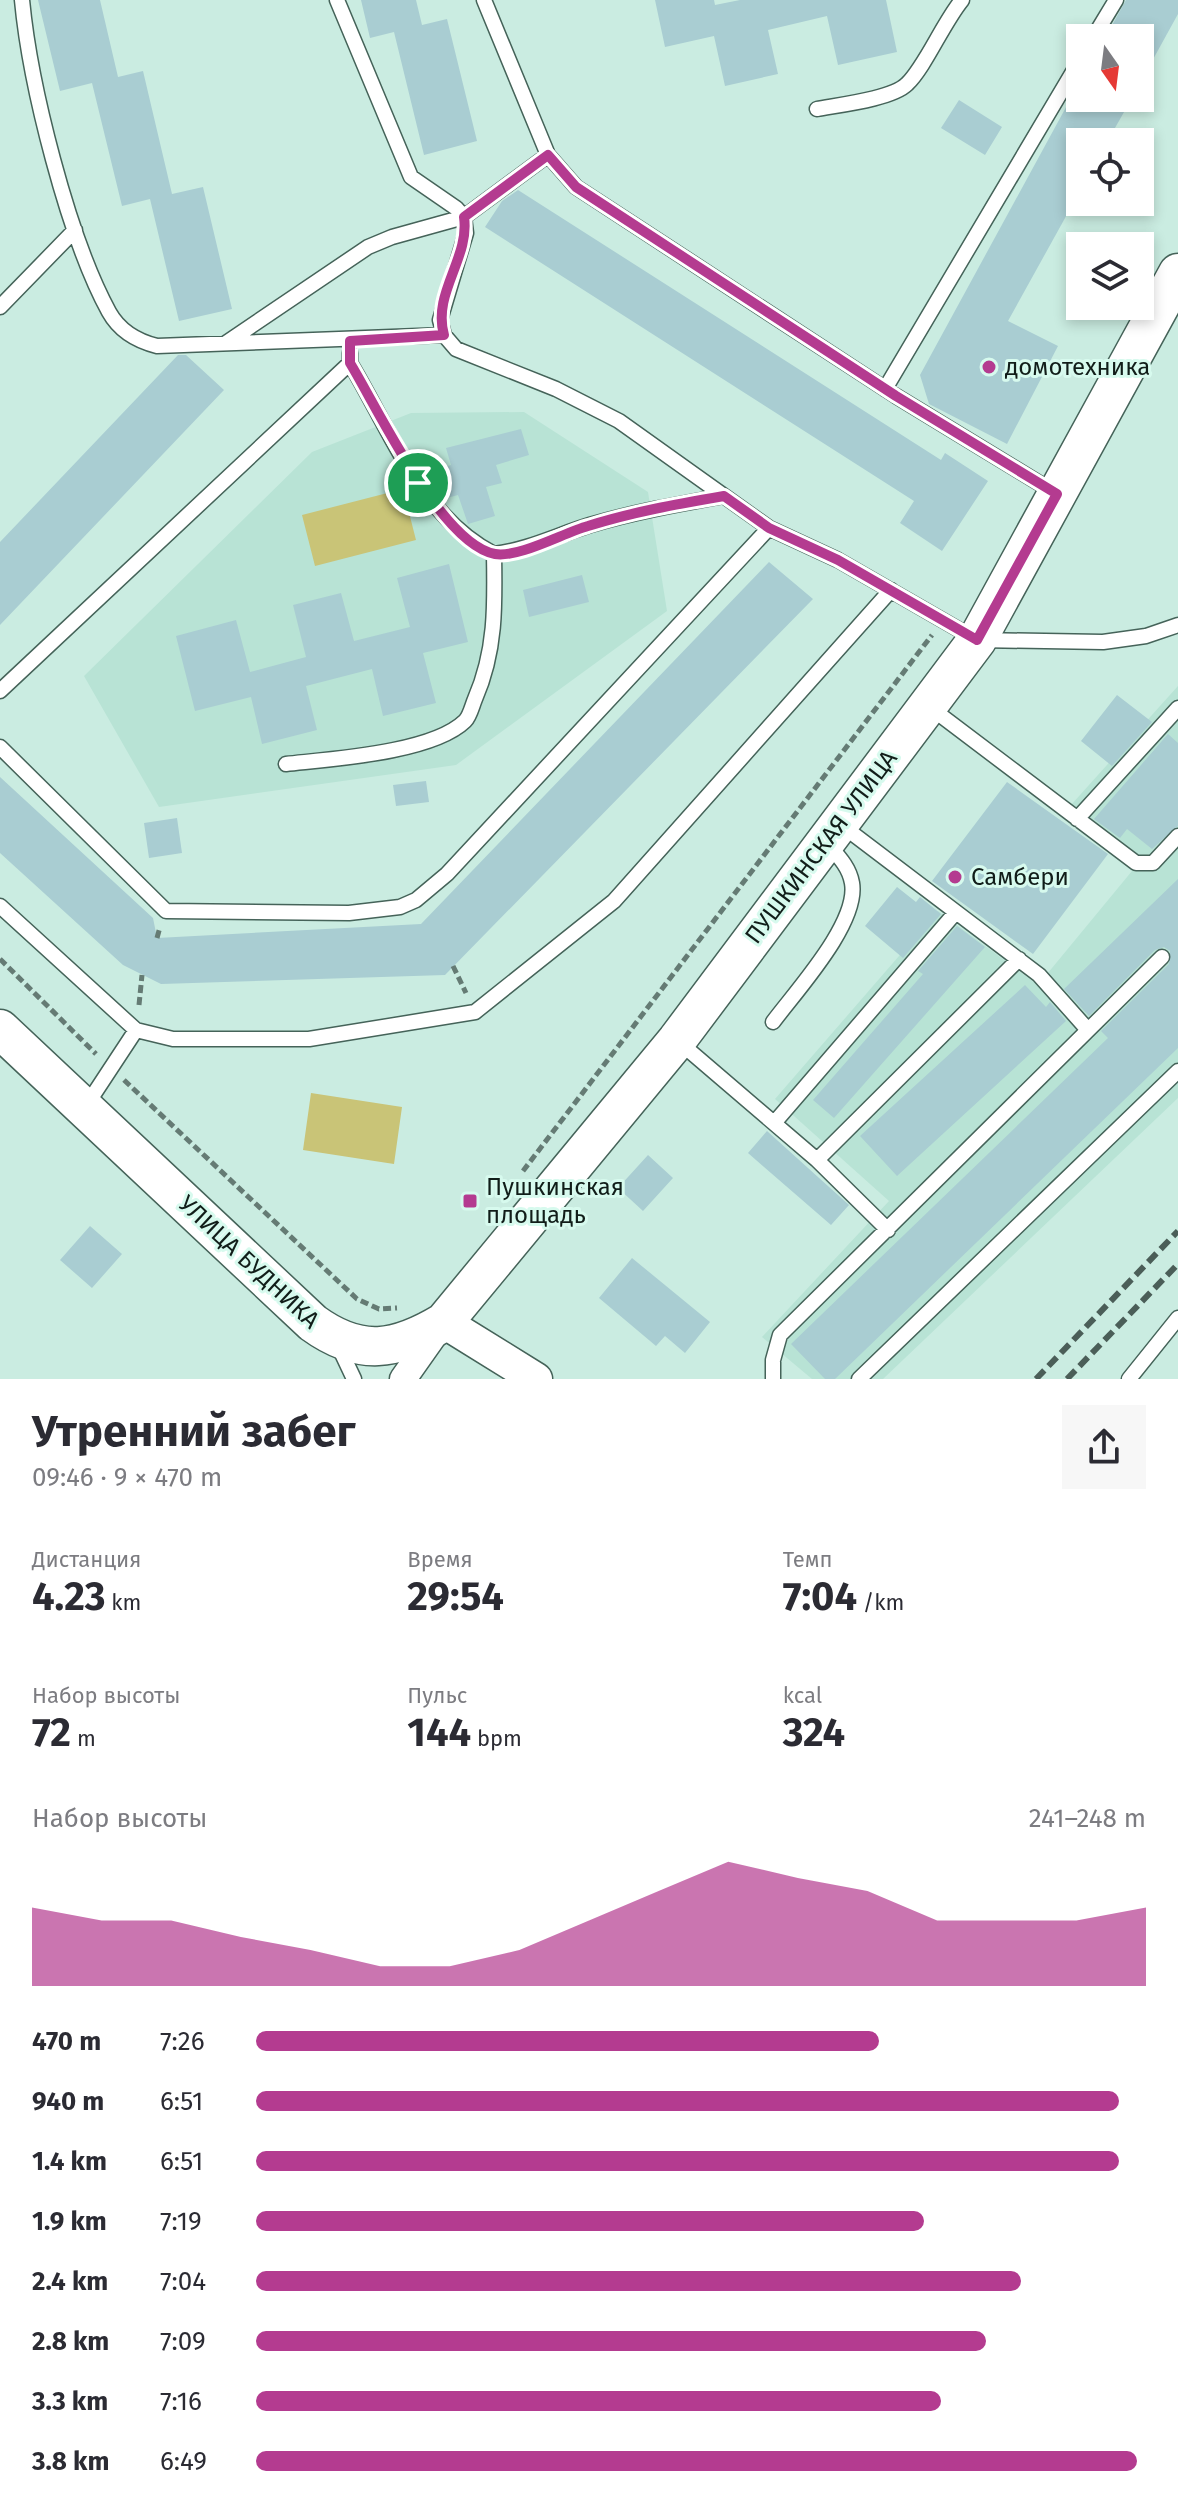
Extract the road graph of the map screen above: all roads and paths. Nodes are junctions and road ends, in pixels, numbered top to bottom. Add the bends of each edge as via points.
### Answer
1 (22, 0) edge
2 (337, 0) edge
3 (484, 0) edge
4 (962, 0) edge
5 (1116, 0) edge
6 (1101, 24) edge
7 (1066, 84) edge
8 (817, 109) dead end
9 (548, 155) junction
10 (464, 217) junction
11 (75, 230) junction
12 (1178, 273) edge
13 (0, 307) edge
14 (444, 335) junction
15 (350, 341) junction
16 (225, 344) junction
17 (350, 363) junction
18 (885, 389) junction
19 (1057, 494) junction
20 (724, 496) junction
21 (769, 528) junction
22 (494, 554) junction
23 (891, 590) junction
24 (943, 620) junction
25 (1178, 625) edge
26 (977, 640) junction
27 (0, 691) edge
28 (927, 705) junction
29 (1178, 708) edge
30 (0, 747) edge
31 (286, 764) dead end
32 (1077, 819) junction
33 (832, 832) junction
34 (1178, 836) edge
35 (0, 906) edge
36 (956, 912) junction
37 (1162, 957) dead end
38 (0, 959) edge
39 (1019, 959) junction
40 (453, 966) dead end
41 (475, 1012) junction
42 (773, 1022) dead end
43 (0, 1029) edge
44 (136, 1030) junction
45 (1088, 1030) junction
46 (677, 1040) junction
47 (111, 1068) junction
48 (1178, 1071) edge
49 (84, 1109) junction
50 (775, 1122) junction
51 (817, 1160) junction
52 (522, 1173) dead end
53 (888, 1230) junction
54 (410, 1304) dead end
55 (1178, 1318) edge
56 (444, 1322) junction
57 (335, 1339) junction
58 (354, 1379) edge
59 (403, 1379) edge
60 (536, 1379) edge
61 (773, 1379) edge
62 (859, 1379) edge
63 (1129, 1379) edge

1 - 11 lane via 25,34
2 - 10 lane via 411,177
3 - 9 lane
4 - 8 lane via 907,86
5 - 6 lane
7 - 18 lane
9 - 10 lane
9 - 18 lane via 576,187
10 - 14 lane via 466,233 442,304
10 - 16 lane via 368,247
11 - 13 lane
11 - 16 lane via 110,313 140,342
12 - 19 main road, ПУШКИНСКАЯ УЛИЦА
14 - 15 lane
14 - 20 lane via 456,349 619,421
15 - 16 lane
15 - 17 lane
17 - 22 lane via 418,483 472,542
17 - 27 lane
18 - 19 lane
19 - 26 main road, ПУШКИНСКАЯ УЛИЦА
20 - 21 lane
20 - 22 lane via 650,510
21 - 23 lane
21 - 30 lane via 447,874 400,907 349,913 166,911
22 - 31 lane via 489,667 466,720 439,737 374,754
23 - 24 lane
23 - 41 lane via 614,901
24 - 26 lane
24 - 52 path
25 - 26 lane via 1103,642
26 - 28 main road, ПУШКИНСКАЯ УЛИЦА
28 - 32 lane
28 - 33 main road, ПУШКИНСКАЯ УЛИЦА
29 - 32 lane
32 - 34 lane via 1136,863 1153,863
33 - 36 lane
33 - 42 lane via 853,886 844,925
33 - 46 main road, ПУШКИНСКАЯ УЛИЦА
35 - 44 lane
36 - 39 lane
36 - 50 lane
37 - 45 lane
38 - 47 path
39 - 45 lane
39 - 51 lane
40 - 41 path
41 - 44 lane via 309,1039 173,1039
43 - 49 main road, УЛИЦА БУДНИКА
44 - 47 lane
45 - 53 lane
46 - 50 lane
46 - 56 main road, ПУШКИНСКАЯ УЛИЦА
47 - 49 lane
47 - 54 path via 357,1299 379,1309
48 - 62 lane
49 - 57 main road, УЛИЦА БУДНИКА
50 - 51 lane
51 - 53 lane
53 - 61 lane via 780,1335
55 - 63 lane
56 - 57 main road, УЛИЦА БУДНИКА via 389,1346 360,1347
56 - 59 street, ПУШКИНСКАЯ УЛИЦА
56 - 60 street
57 - 58 lane

